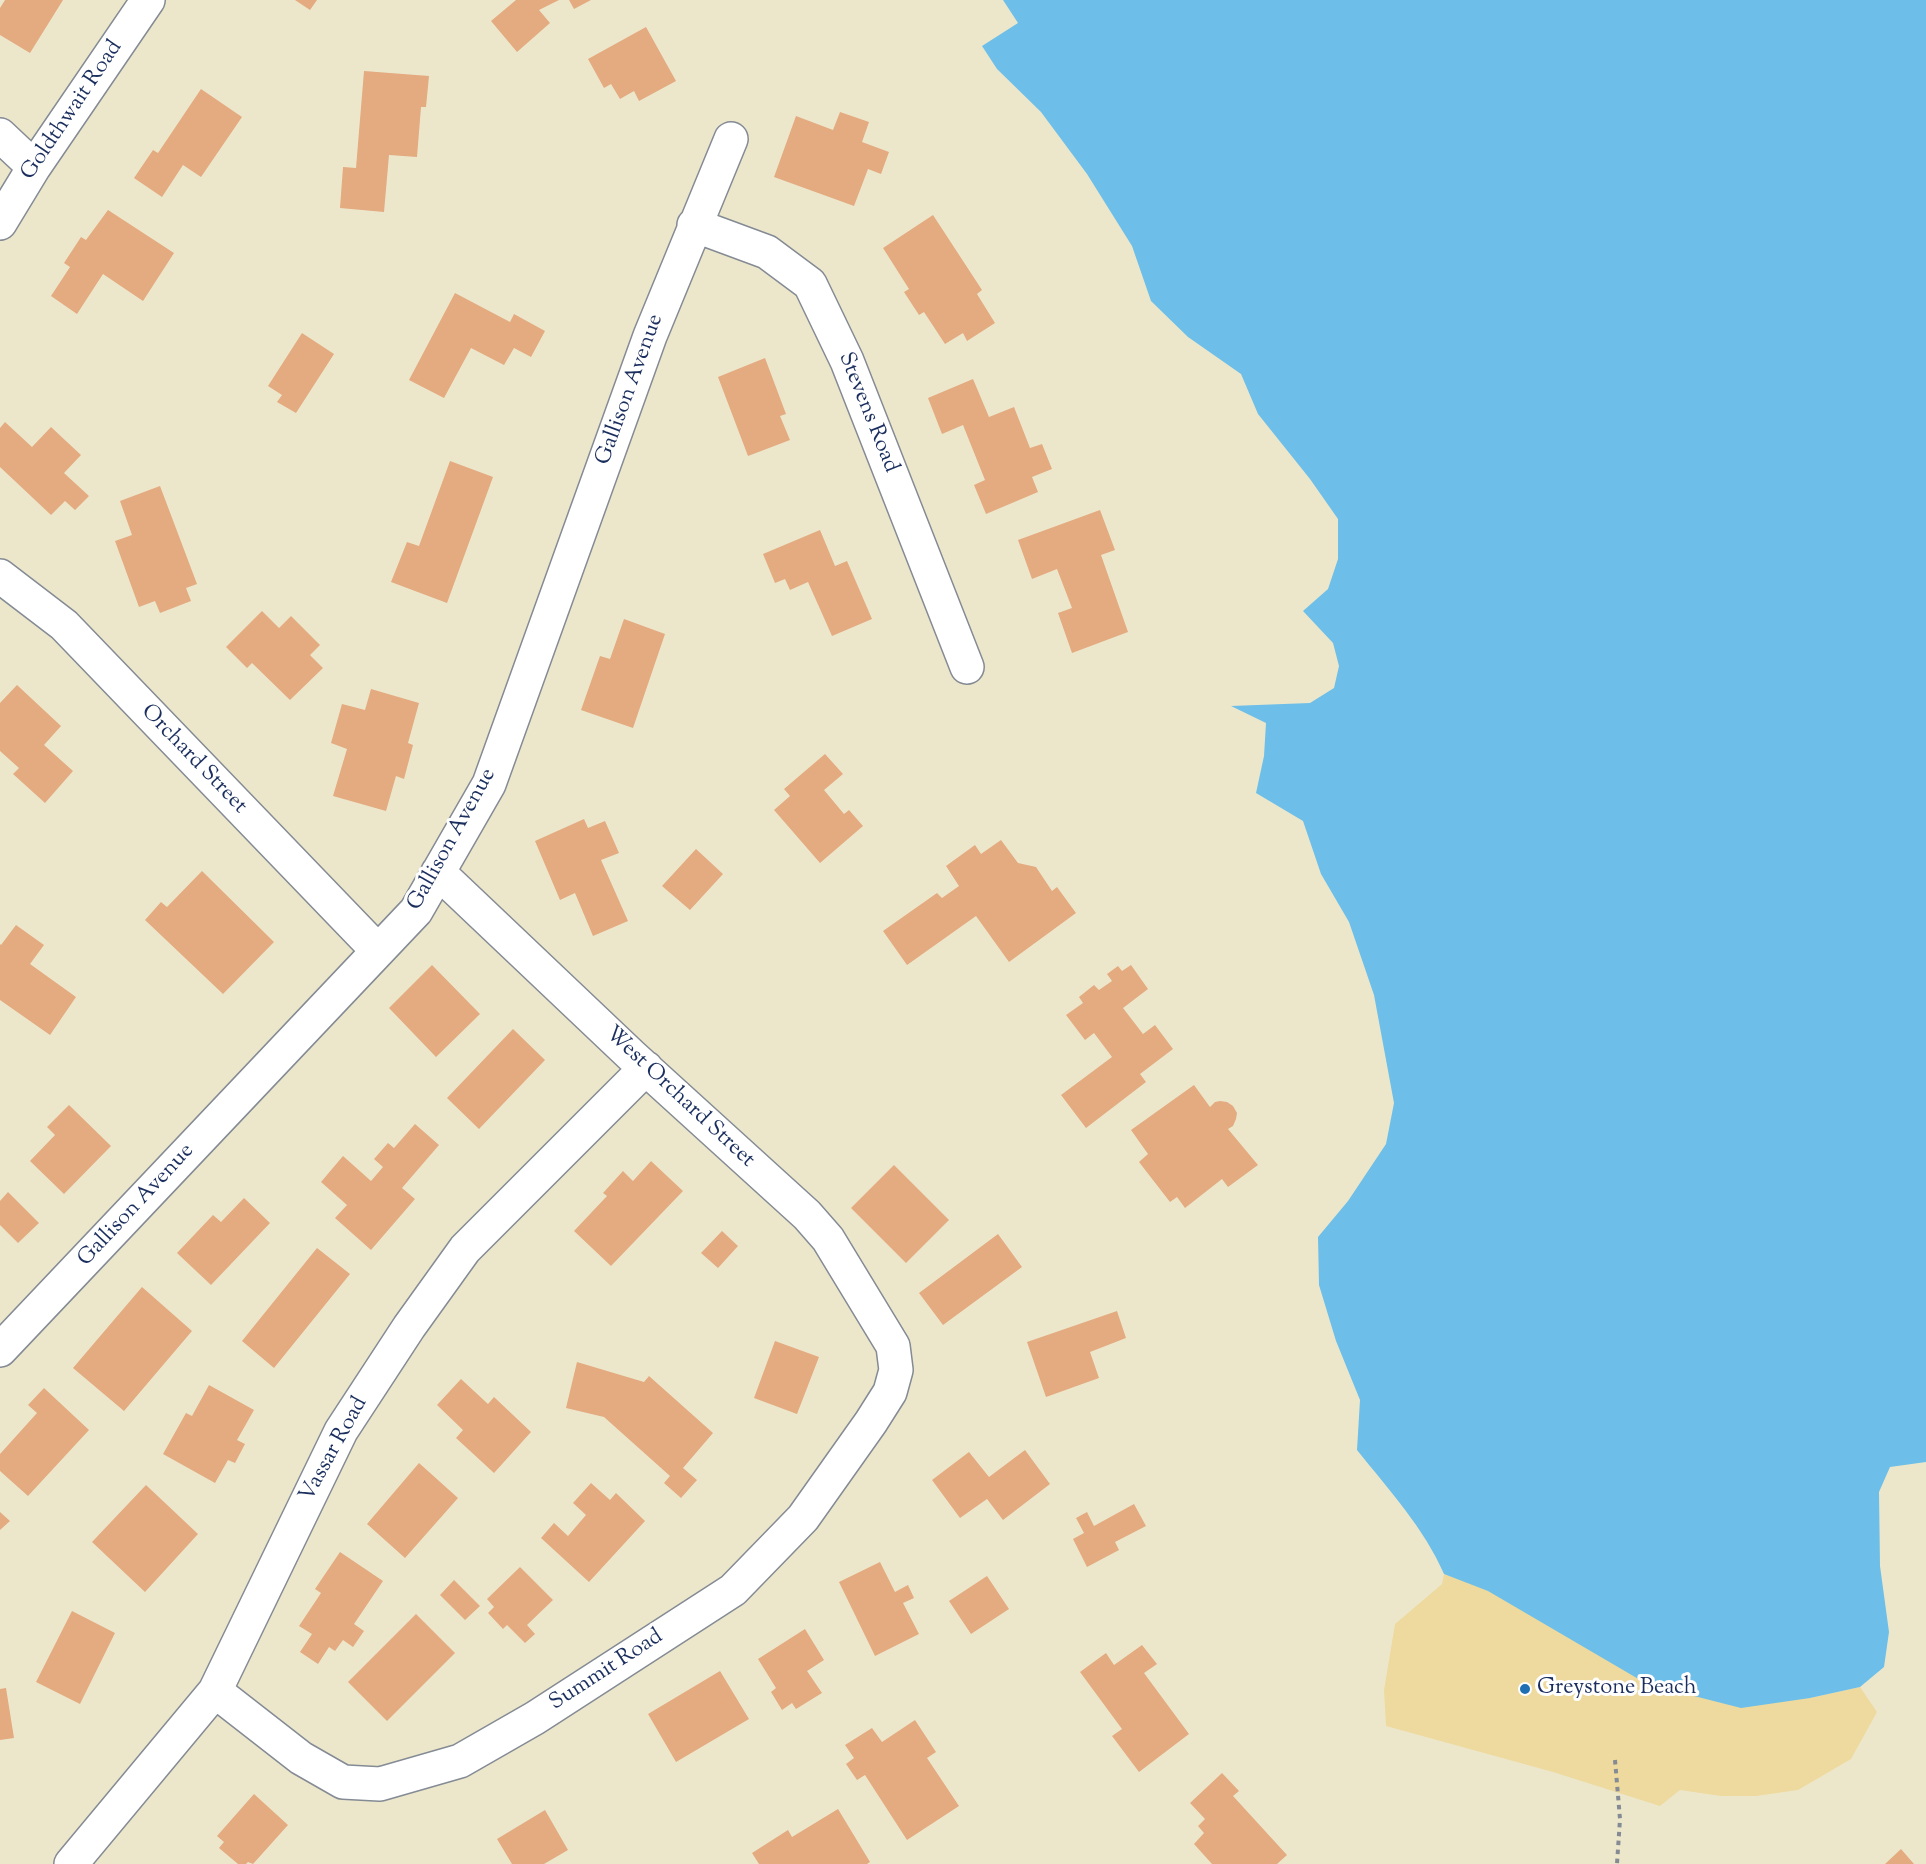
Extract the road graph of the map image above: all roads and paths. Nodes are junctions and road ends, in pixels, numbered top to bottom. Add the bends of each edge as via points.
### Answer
1 (148, 0) edge
2 (0, 135) edge
3 (731, 139) dead end
4 (34, 167) junction
5 (0, 223) edge
6 (694, 225) junction
7 (0, 576) edge
8 (967, 667) dead end
9 (438, 872) junction
10 (378, 951) junction
11 (646, 1068) junction
12 (893, 1346) joint
13 (0, 1350) edge
14 (215, 1691) junction
15 (1615, 1760) dead end
16 (71, 1864) edge
17 (1617, 1864) edge

1 - 4 street, Goldthwait Road
2 - 4 street
3 - 6 street, Gallison Avenue
4 - 5 street, Goldthwait Road
6 - 8 street, Stevens Road via 767,252 810,284 847,361
6 - 9 street, Gallison Avenue via 650,336 489,784
7 - 10 street, Orchard Street via 64,625
9 - 10 street, Gallison Avenue via 416,911
9 - 11 street, West Orchard Street
10 - 13 street, Gallison Avenue
11 - 12 street, West Orchard Street via 807,1215 828,1239
11 - 14 street, Vassar Road via 465,1249 409,1327 341,1431
12 - 14 street, Summit Road via 896,1370 890,1392 871,1422 803,1518 733,1590 535,1718 460,1761 380,1784 342,1782 301,1758
14 - 16 street, Vassar Road
15 - 17 path via 1620,1820

